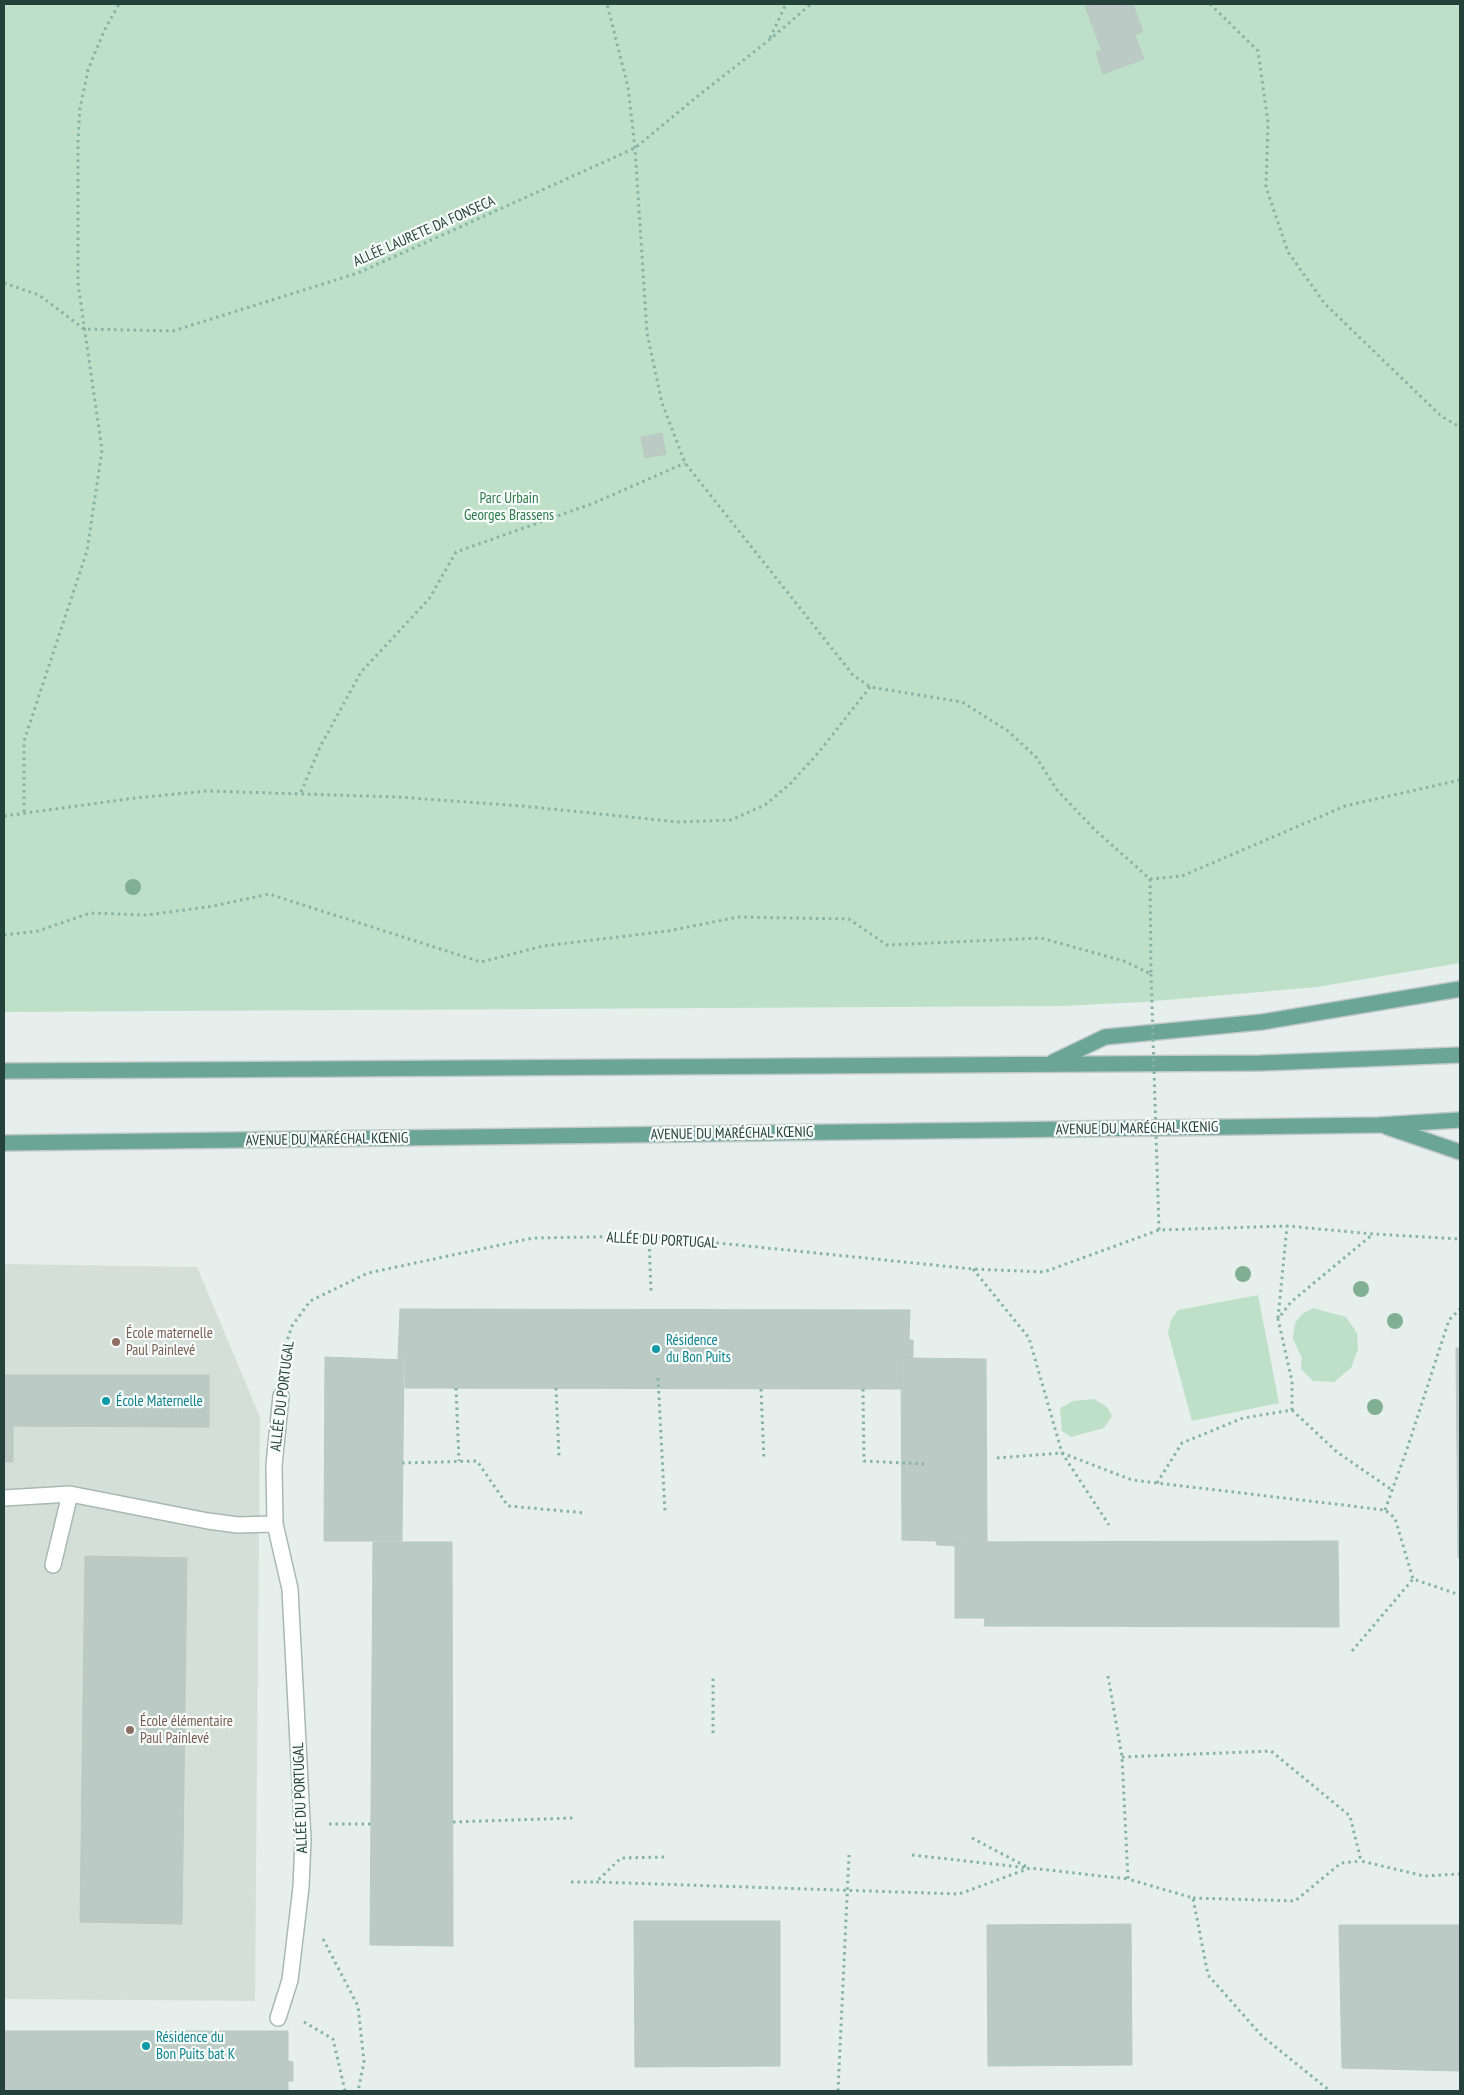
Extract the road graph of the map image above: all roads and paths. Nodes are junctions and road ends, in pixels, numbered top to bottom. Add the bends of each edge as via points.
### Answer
1 (119, 4) edge
2 (608, 4) edge
3 (786, 4) edge
4 (811, 4) edge
5 (1210, 4) edge
6 (768, 41) junction
7 (635, 148) junction
8 (4, 283) edge
9 (84, 329) junction
10 (1460, 427) edge
11 (685, 463) junction
12 (870, 687) junction
13 (1460, 780) edge
14 (302, 792) junction
15 (24, 812) junction
16 (4, 816) edge
17 (1150, 879) junction
18 (4, 935) edge
19 (1152, 974) junction
20 (1460, 989) edge
21 (1460, 1055) edge
22 (1049, 1064) junction
23 (4, 1071) edge
24 (1460, 1120) edge
25 (1379, 1125) junction
26 (4, 1143) edge
27 (1460, 1152) edge
28 (1286, 1226) junction
29 (1159, 1230) junction
30 (1373, 1234) junction
31 (649, 1236) junction
32 (1460, 1239) edge
33 (973, 1269) junction
34 (651, 1291) dead end
35 (1460, 1309) edge
36 (1278, 1319) junction
37 (658, 1378) dead end
38 (456, 1388) dead end
39 (556, 1388) dead end
40 (761, 1389) dead end
41 (863, 1389) dead end
42 (281, 1396) joint
43 (1292, 1410) junction
44 (1062, 1453) junction
45 (559, 1456) dead end
46 (997, 1458) dead end
47 (764, 1460) dead end
48 (459, 1461) junction
49 (402, 1463) dead end
50 (924, 1464) dead end
51 (1157, 1483) junction
52 (1392, 1490) junction
53 (70, 1494) junction
54 (4, 1498) edge
55 (1385, 1510) junction
56 (665, 1512) dead end
57 (586, 1513) dead end
58 (275, 1524) junction
59 (1109, 1525) dead end
60 (54, 1565) dead end
61 (1413, 1579) junction
62 (1460, 1595) edge
63 (1352, 1651) dead end
64 (713, 1676) dead end
65 (1108, 1676) dead end
66 (713, 1733) dead end
67 (1122, 1756) junction
68 (573, 1818) dead end
69 (452, 1822) dead end
70 (302, 1823) junction
71 (371, 1824) dead end
72 (972, 1838) dead end
73 (912, 1854) dead end
74 (849, 1855) dead end
75 (664, 1857) dead end
76 (1361, 1861) junction
77 (1030, 1868) junction
78 (1460, 1874) edge
79 (1128, 1879) junction
80 (571, 1882) dead end
81 (597, 1882) junction
82 (848, 1889) junction
83 (1193, 1898) junction
84 (321, 1935) dead end
85 (278, 2018) dead end
86 (297, 2018) dead end
87 (345, 2091) edge
88 (358, 2091) edge
89 (838, 2091) edge
90 (1330, 2091) edge

1 - 9 path via 88,70 80,108 78,283
2 - 7 path via 628,88
3 - 6 path
4 - 6 path, ALLÉE LAURETE DA FONSECA
5 - 10 path via 1258,51 1268,122 1266,187 1288,252 1325,304 1441,416
6 - 7 path, ALLÉE LAURETE DA FONSECA
7 - 9 path, ALLÉE LAURETE DA FONSECA via 358,274 173,331
7 - 11 path via 647,333 662,403
8 - 9 path via 39,294
9 - 15 path via 102,450 86,550 24,741
11 - 12 path via 853,675
11 - 14 path via 594,504 456,552 429,599 361,672 320,748
12 - 14 path via 791,783 765,805 731,820 679,822 512,806
12 - 17 path via 962,702 1008,731 1036,757 1057,790 1094,829
13 - 17 path via 1345,806 1182,876
14 - 15 path via 207,791
15 - 16 path
17 - 19 path
18 - 19 path via 38,931 90,913 147,916 270,894 481,962 543,946 668,931 748,917 848,919 887,945 1041,938 1124,961
19 - 29 path, bridge
20 - 22 main road via 1262,1022 1105,1038
21 - 22 main road via 1261,1063
22 - 23 main road
24 - 25 main road, AVENUE DU MARÉCHAL KŒNIG
25 - 26 main road, AVENUE DU MARÉCHAL KŒNIG
25 - 27 main road
28 - 29 path, ALLÉE DU PORTUGAL
28 - 30 path, ALLÉE DU PORTUGAL
28 - 36 path
29 - 33 path, ALLÉE DU PORTUGAL via 1044,1272
30 - 32 path, ALLÉE DU PORTUGAL
30 - 36 path via 1291,1302
31 - 33 path, ALLÉE DU PORTUGAL
31 - 34 path
31 - 42 path, ALLÉE DU PORTUGAL via 533,1238 368,1272 310,1301 292,1326 284,1350
33 - 44 path via 1029,1338
35 - 52 path via 1449,1320
36 - 43 path via 1292,1380
37 - 56 path
38 - 48 path
39 - 45 path
40 - 47 path
41 - 50 path via 864,1461
42 - 58 lane, ALLÉE DU PORTUGAL via 274,1465
43 - 51 path via 1244,1418 1182,1443
43 - 52 path via 1336,1452
44 - 46 path
44 - 51 path via 1132,1480
44 - 59 path
48 - 49 path
48 - 57 path via 477,1461 508,1506
51 - 55 path
52 - 55 path
53 - 54 lane
53 - 58 lane via 208,1521 238,1525
53 - 60 lane
55 - 61 path via 1395,1518
58 - 70 lane, ALLÉE DU PORTUGAL via 290,1589
61 - 62 path
61 - 63 path
64 - 66 path
65 - 67 path
67 - 76 path via 1271,1751 1350,1816
67 - 79 path
68 - 69 path
70 - 71 path
70 - 85 lane, ALLÉE DU PORTUGAL via 301,1887 290,1980
72 - 77 path
73 - 77 path
74 - 82 path
75 - 81 path via 621,1858
76 - 78 path via 1424,1876
76 - 83 path via 1341,1863 1295,1901
77 - 79 path
77 - 82 path via 959,1894
79 - 83 path
80 - 81 path
81 - 82 path
82 - 89 path
83 - 90 path via 1208,1975 1262,2036
84 - 88 path via 358,2006 364,2062
86 - 87 path via 333,2039

